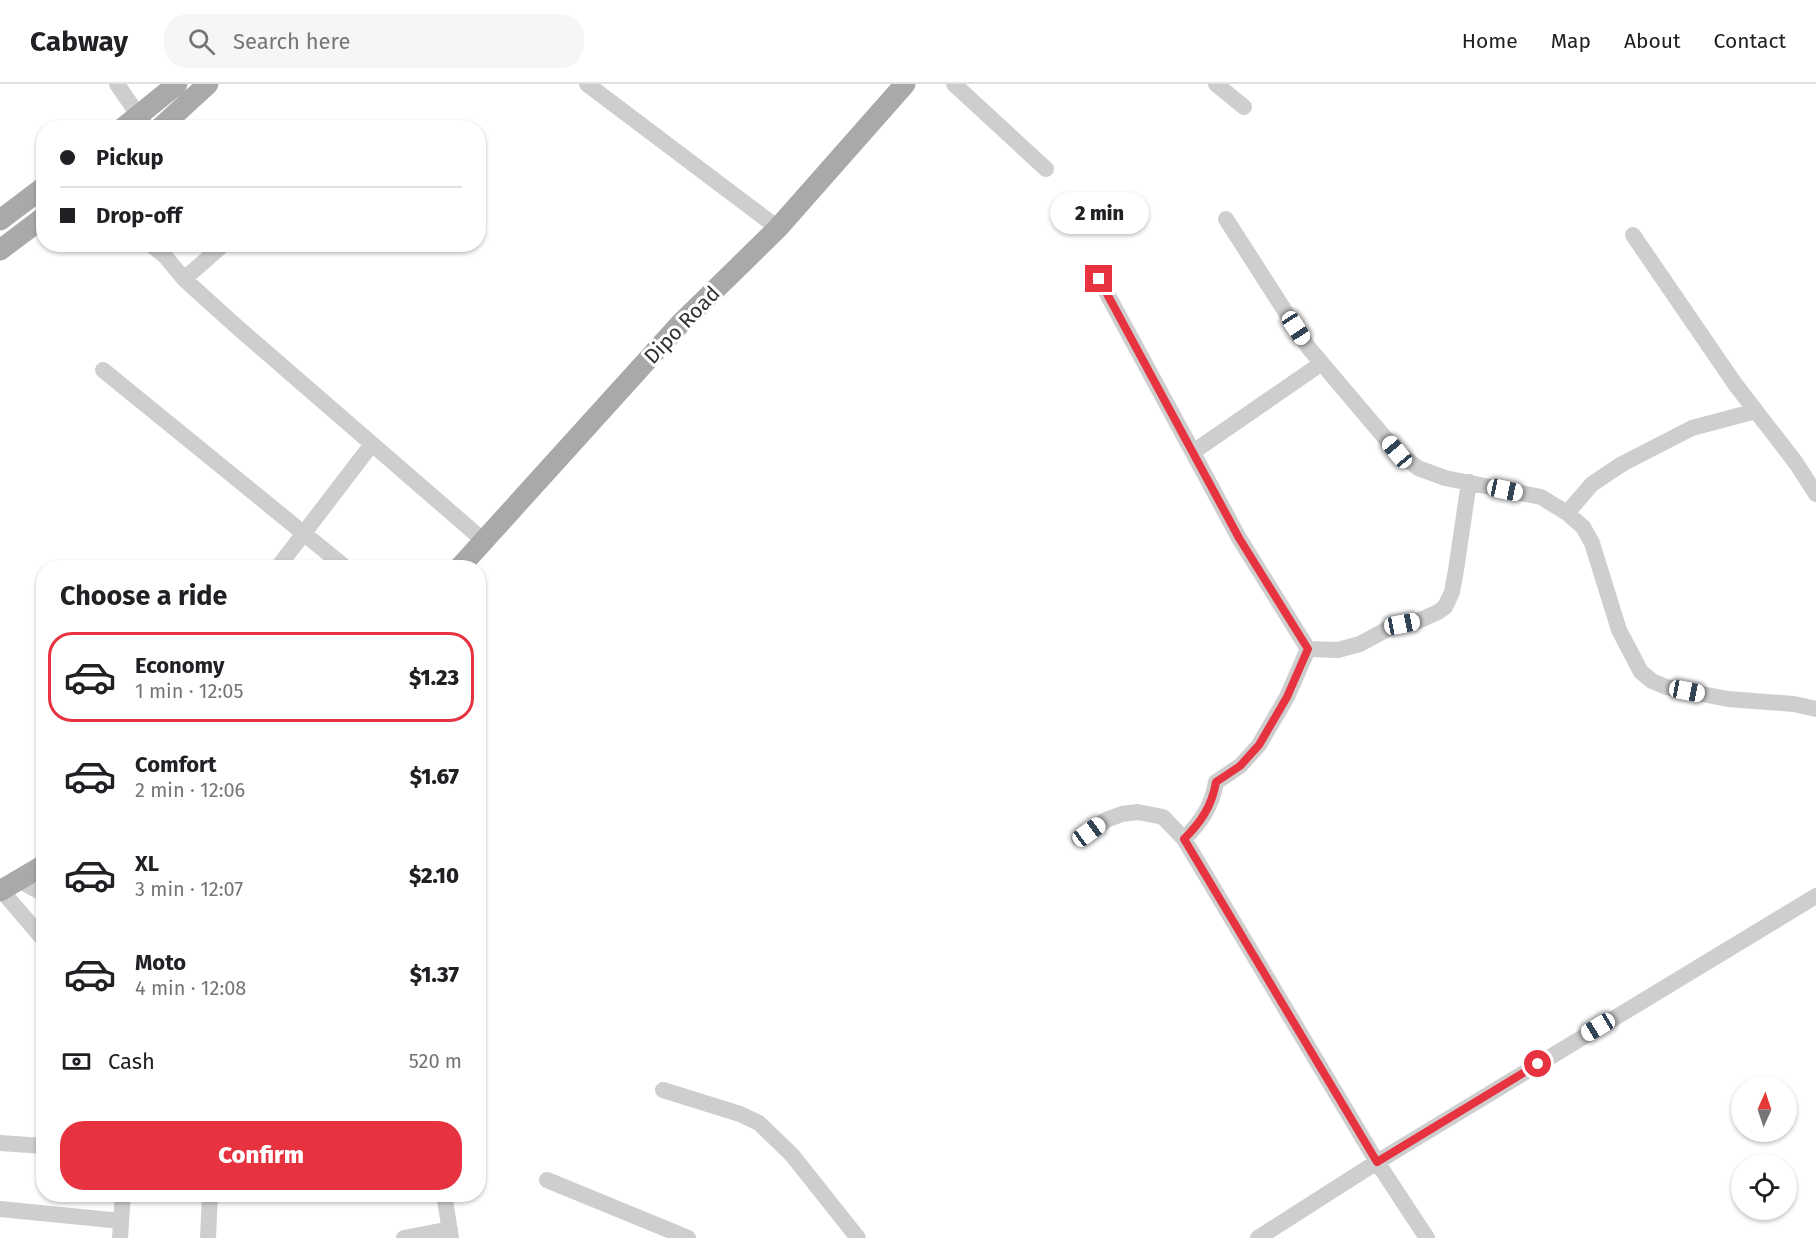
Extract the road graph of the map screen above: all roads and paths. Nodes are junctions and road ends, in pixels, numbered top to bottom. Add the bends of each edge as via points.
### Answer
1 (117, 84) edge
2 (177, 84) edge
3 (208, 84) edge
4 (587, 84) edge
5 (905, 84) edge
6 (954, 84) edge
7 (1216, 84) edge
8 (1244, 107) dead end
9 (134, 120) edge
10 (140, 120) edge
11 (168, 120) edge
12 (1046, 169) dead end
13 (36, 193) edge
14 (0, 219) edge
15 (1226, 219) dead end
16 (36, 223) edge
17 (778, 228) junction
18 (1633, 235) dead end
19 (0, 250) edge
20 (160, 252) edge
21 (215, 252) edge
22 (184, 279) junction
23 (1322, 363) junction
24 (103, 370) dead end
25 (1756, 411) junction
26 (372, 444) junction
27 (1192, 452) junction
28 (1470, 482) junction
29 (1816, 494) edge
30 (1567, 513) junction
31 (304, 534) junction
32 (484, 541) junction
33 (284, 560) edge
34 (336, 560) edge
35 (466, 560) edge
36 (1308, 649) junction
37 (1816, 709) edge
38 (1079, 838) dead end
39 (1184, 839) junction
40 (36, 870) edge
41 (6, 887) edge
42 (36, 893) edge
43 (1816, 896) edge
44 (36, 929) edge
45 (663, 1090) dead end
46 (0, 1143) edge
47 (36, 1145) edge
48 (1377, 1162) junction
49 (547, 1180) dead end
50 (122, 1202) edge
51 (210, 1202) edge
52 (445, 1202) edge
53 (0, 1209) edge
54 (121, 1221) junction
55 (451, 1234) edge
56 (211, 1237) edge
57 (120, 1238) edge
58 (404, 1238) edge
59 (688, 1238) edge
60 (858, 1238) edge
61 (1258, 1238) edge
62 (1427, 1238) edge

1 - 9 street
2 - 10 main road
3 - 11 main road
4 - 17 street
5 - 17 main road, Dipo Road
6 - 12 street
7 - 8 street
13 - 14 main road
15 - 23 street
16 - 19 main road
17 - 32 main road, Dipo Road via 680,324
18 - 25 street
20 - 22 street
21 - 22 street
22 - 26 street
23 - 27 street
23 - 28 street via 1397,452 1418,468
24 - 31 street
25 - 29 street
25 - 30 street via 1692,428 1622,464 1592,484
26 - 31 street
26 - 32 street
27 - 27 street via 1132,339 1099,279 1115,309
27 - 36 street via 1239,538
28 - 30 street via 1541,497
28 - 36 street via 1452,592 1445,607 1418,621 1391,627 1360,644 1338,650
30 - 37 street via 1583,527 1592,543 1619,630 1641,672 1652,681 1728,699
31 - 33 street
31 - 34 street
32 - 35 main road, Dipo Road
36 - 39 street via 1287,697 1259,745 1240,766 1216,782 1209,808
38 - 39 street via 1106,820 1138,812 1163,817
39 - 48 street
40 - 41 main road
41 - 42 street
41 - 44 street
43 - 48 street
45 - 60 street via 759,1123 792,1155
46 - 47 street
48 - 61 street
48 - 62 street
49 - 59 street
50 - 54 street
51 - 56 street
52 - 55 street
53 - 54 street
54 - 57 street
55 - 58 street

